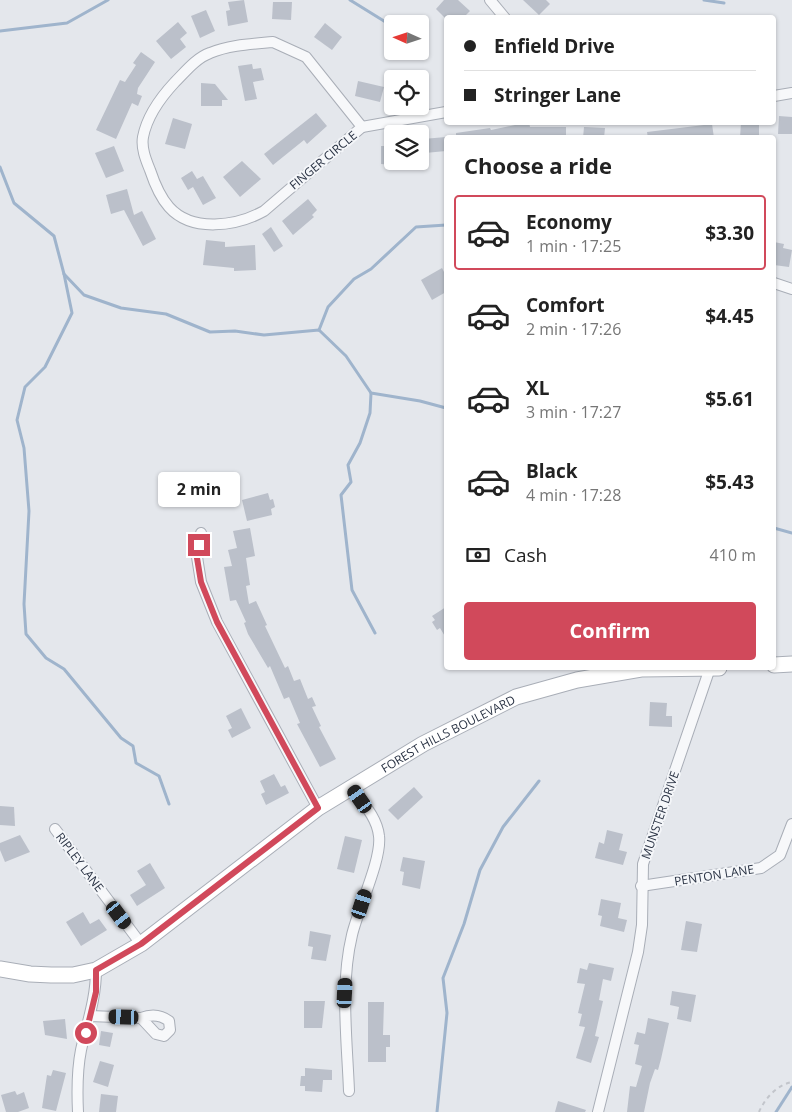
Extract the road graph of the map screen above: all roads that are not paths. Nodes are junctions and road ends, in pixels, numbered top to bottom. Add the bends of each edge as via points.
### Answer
1 (490, 0) edge
2 (502, 15) edge
3 (792, 94) edge
4 (776, 96) edge
5 (444, 112) edge
6 (362, 127) junction
7 (776, 284) edge
8 (792, 289) edge
9 (201, 533) dead end
10 (792, 664) edge
11 (776, 665) edge
12 (630, 670) edge
13 (709, 670) edge
14 (351, 787) junction
15 (318, 808) junction
16 (792, 824) edge
17 (55, 829) dead end
18 (642, 886) junction
19 (141, 944) junction
20 (0, 969) edge
21 (96, 970) junction
22 (90, 1016) junction
23 (141, 1018) dead end
24 (349, 1090) dead end
25 (78, 1112) edge
26 (598, 1112) edge

1 - 2 street
3 - 4 street
5 - 6 street
6 - 6 street, FINGER CIRCLE via 306,57 273,42 265,42 208,53 189,68 162,97 150,118 142,139 143,152 153,181 168,207 192,221 227,224 252,218 264,211
7 - 8 street
9 - 15 street via 197,558 201,582 217,622
10 - 11 main road
12 - 14 main road, FOREST HILLS BOULEVARD via 577,680 516,697 422,744
13 - 18 street, MUNSTER DRIVE via 688,739 651,836 643,864
14 - 15 main road, FOREST HILLS BOULEVARD
14 - 24 street via 376,822 380,838 352,935 347,965
15 - 19 main road, FOREST HILLS BOULEVARD
16 - 18 street, PENTON LANE via 780,855 761,868
17 - 19 street, RIPLEY LANE
18 - 26 street, MUNSTER DRIVE via 638,952
19 - 21 main road, FOREST HILLS BOULEVARD
20 - 21 main road, FOREST HILLS BOULEVARD via 51,975
21 - 22 street via 96,992
22 - 23 street
22 - 25 street via 78,1069

